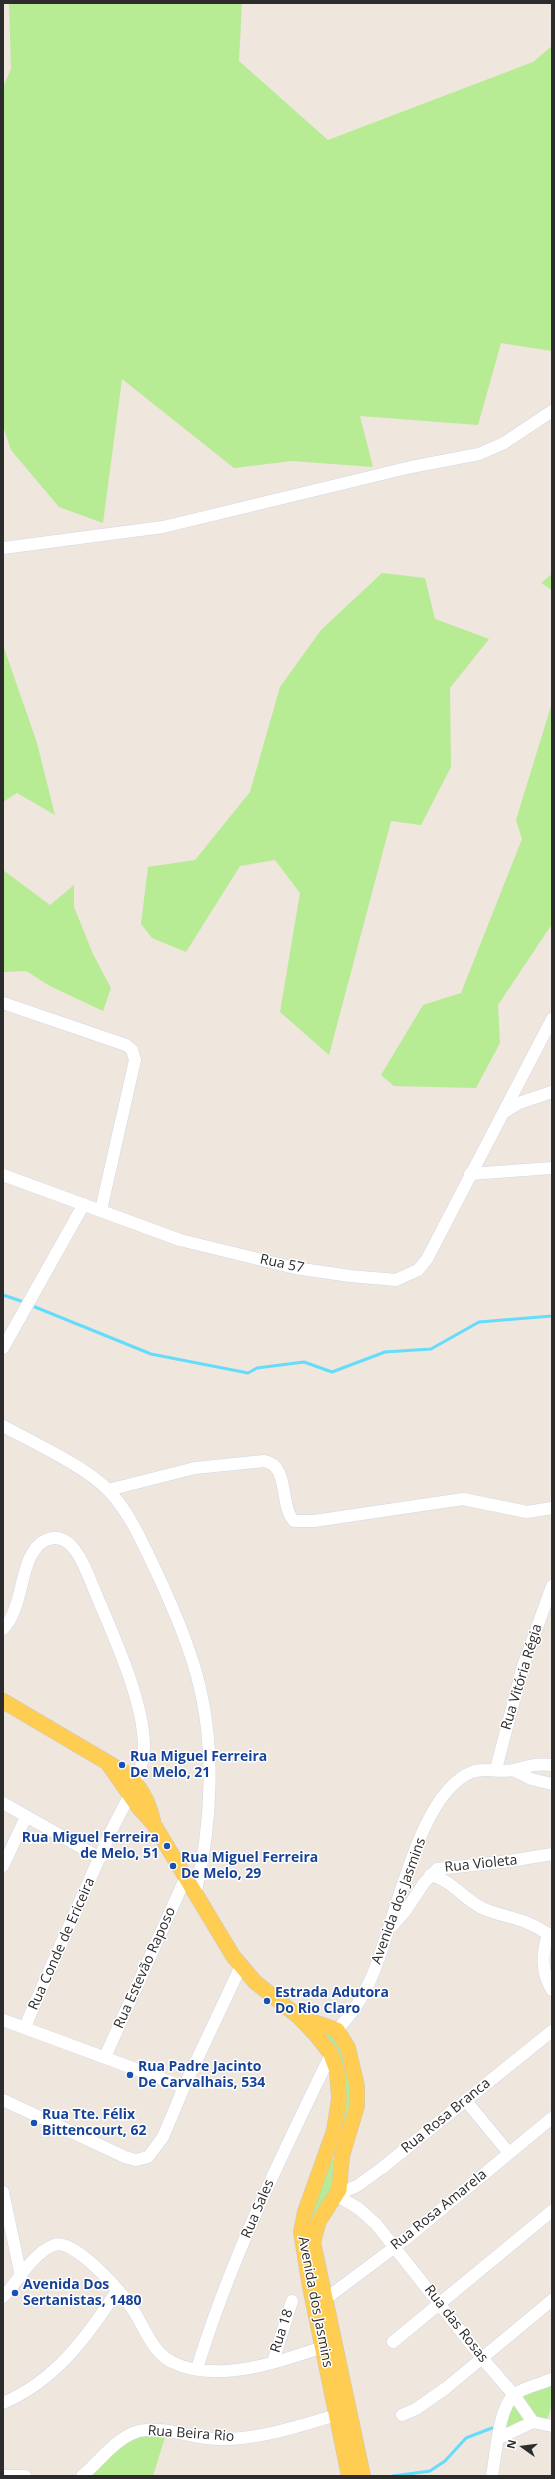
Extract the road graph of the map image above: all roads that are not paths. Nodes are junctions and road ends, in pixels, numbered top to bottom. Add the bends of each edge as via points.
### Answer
1 (552, 410) edge
2 (3, 548) edge
3 (3, 1003) edge
4 (552, 1019) edge
5 (552, 1092) edge
6 (503, 1113) junction
7 (552, 1168) edge
8 (470, 1174) junction
9 (3, 1175) edge
10 (84, 1204) junction
11 (101, 1210) junction
12 (3, 1348) edge
13 (3, 1426) edge
14 (108, 1490) junction
15 (552, 1508) edge
16 (552, 1586) edge
17 (3, 1629) edge
18 (3, 1701) edge
19 (552, 1765) edge
20 (496, 1769) junction
21 (513, 1770) junction
22 (552, 1784) edge
23 (132, 1788) junction
24 (3, 1803) edge
25 (26, 1817) junction
26 (552, 1854) edge
27 (100, 1858) junction
28 (3, 1866) edge
29 (430, 1875) junction
30 (185, 1879) junction
31 (195, 1895) junction
32 (390, 1928) junction
33 (241, 1966) junction
34 (552, 1990) edge
35 (299, 2017) junction
36 (3, 2020) edge
37 (25, 2028) junction
38 (337, 2030) junction
39 (552, 2031) edge
40 (331, 2054) junction
41 (105, 2057) junction
42 (184, 2086) junction
43 (3, 2100) edge
44 (466, 2101) junction
45 (552, 2118) edge
46 (328, 2149) junction
47 (509, 2153) junction
48 (342, 2156) junction
49 (3, 2192) edge
50 (336, 2195) junction
51 (552, 2211) edge
52 (395, 2246) junction
53 (21, 2276) junction
54 (117, 2291) junction
55 (3, 2297) edge
56 (324, 2300) junction
57 (552, 2300) edge
58 (292, 2301) dead end
59 (441, 2304) junction
60 (393, 2342) dead end
61 (328, 2345) junction
62 (482, 2358) junction
63 (273, 2362) junction
64 (197, 2369) junction
65 (552, 2379) edge
66 (514, 2395) junction
67 (3, 2403) edge
68 (337, 2415) junction
69 (402, 2415) dead end
70 (533, 2422) junction
71 (552, 2426) edge
72 (498, 2438) junction
73 (3, 2476) edge
74 (25, 2476) edge
75 (82, 2476) edge
76 (349, 2476) edge
77 (363, 2476) edge
78 (492, 2476) edge

1 - 2 street via 504,443 479,454 410,467 163,527
3 - 11 street via 126,1045 132,1050 134,1060
4 - 6 street, Rua 57
5 - 6 street via 520,1103
6 - 8 street, Rua 57
7 - 8 street
8 - 11 street, Rua 57 via 427,1259 418,1270 396,1280 295,1268 211,1249
9 - 10 street, Rua 57
10 - 11 street, Rua 57
10 - 12 street
13 - 14 street via 73,1465
14 - 15 street via 195,1468 270,1462 277,1467 288,1512 294,1521 298,1522 314,1522 462,1500 527,1512
14 - 31 street via 129,1518 143,1544 186,1641 197,1677 206,1720 209,1762 207,1829
16 - 20 street, Rua Vitória Régia via 523,1666
17 - 23 street, Rua Conde de Ericeira via 16,1609 33,1551 46,1540 55,1538 70,1544 83,1563 127,1672 140,1716 144,1761
18 - 23 main road via 109,1765
19 - 21 street, Avenida dos Jasmins via 534,1764
20 - 21 street, Avenida dos Jasmins
20 - 32 street, Avenida dos Jasmins via 471,1772 447,1791 436,1807 415,1850
21 - 22 street, Avenida dos Jasmins via 531,1780
23 - 27 street, Rua Conde de Ericeira
23 - 30 main road via 148,1803 153,1823
24 - 25 street
25 - 27 street
25 - 28 street
26 - 29 street, Rua Violeta via 448,1867 438,1869
27 - 37 street, Rua Conde de Ericeira
29 - 32 street, Rua Violeta
29 - 34 street via 446,1880 483,1908 528,1922 548,1934 543,1961 546,1980
30 - 31 main road
30 - 41 street, Rua Estevão Raposo
31 - 33 main road
32 - 38 street, Avenida dos Jasmins via 370,1982 358,2004
33 - 35 main road via 255,1982
33 - 42 street
35 - 38 main road
35 - 40 main road, Avenida dos Jasmins
36 - 37 street
37 - 41 street
38 - 48 main road, Avenida dos Jasmins via 348,2048 357,2086 354,2119
39 - 44 street, Rua Rosa Branca
40 - 46 main road, Avenida dos Jasmins via 337,2071 339,2099
40 - 64 street, Rua Sales via 263,2196 231,2274
41 - 42 street
42 - 43 street via 163,2137 155,2151 143,2160 125,2157 100,2147
44 - 47 street
44 - 50 street, Rua Rosa Branca via 357,2186
45 - 47 street, Rua Rosa Amarela
46 - 48 main road
46 - 61 main road, Avenida dos Jasmins via 305,2212 301,2232 302,2250
47 - 52 street, Rua Rosa Amarela
48 - 50 main road, Avenida dos Jasmins
49 - 53 street
50 - 52 street, Rua das Rosas via 358,2208
50 - 56 main road, Avenida dos Jasmins via 319,2221 314,2234
51 - 59 street
52 - 56 street, Rua Rosa Amarela
52 - 59 street, Rua das Rosas
53 - 54 street via 40,2256 59,2244 76,2250
53 - 55 street
54 - 64 street via 133,2310 160,2353 172,2362
54 - 67 street via 77,2348 53,2372
56 - 61 main road, Avenida dos Jasmins
57 - 62 street
58 - 63 street, Rua 18
59 - 60 street
59 - 62 street, Rua das Rosas
61 - 63 street
61 - 68 main road, Avenida dos Jasmins
61 - 77 main road, Avenida dos Jasmins
62 - 66 street, Rua das Rosas
62 - 69 street via 426,2402
63 - 64 street via 224,2371
65 - 66 street
66 - 70 street, Rua das Rosas
66 - 72 street via 504,2413
68 - 75 street, Rua Beira Rio via 266,2435 239,2438 218,2439 151,2430 136,2431 124,2438
68 - 76 main road, Avenida dos Jasmins
70 - 71 street
70 - 72 street
72 - 78 street
73 - 74 street

